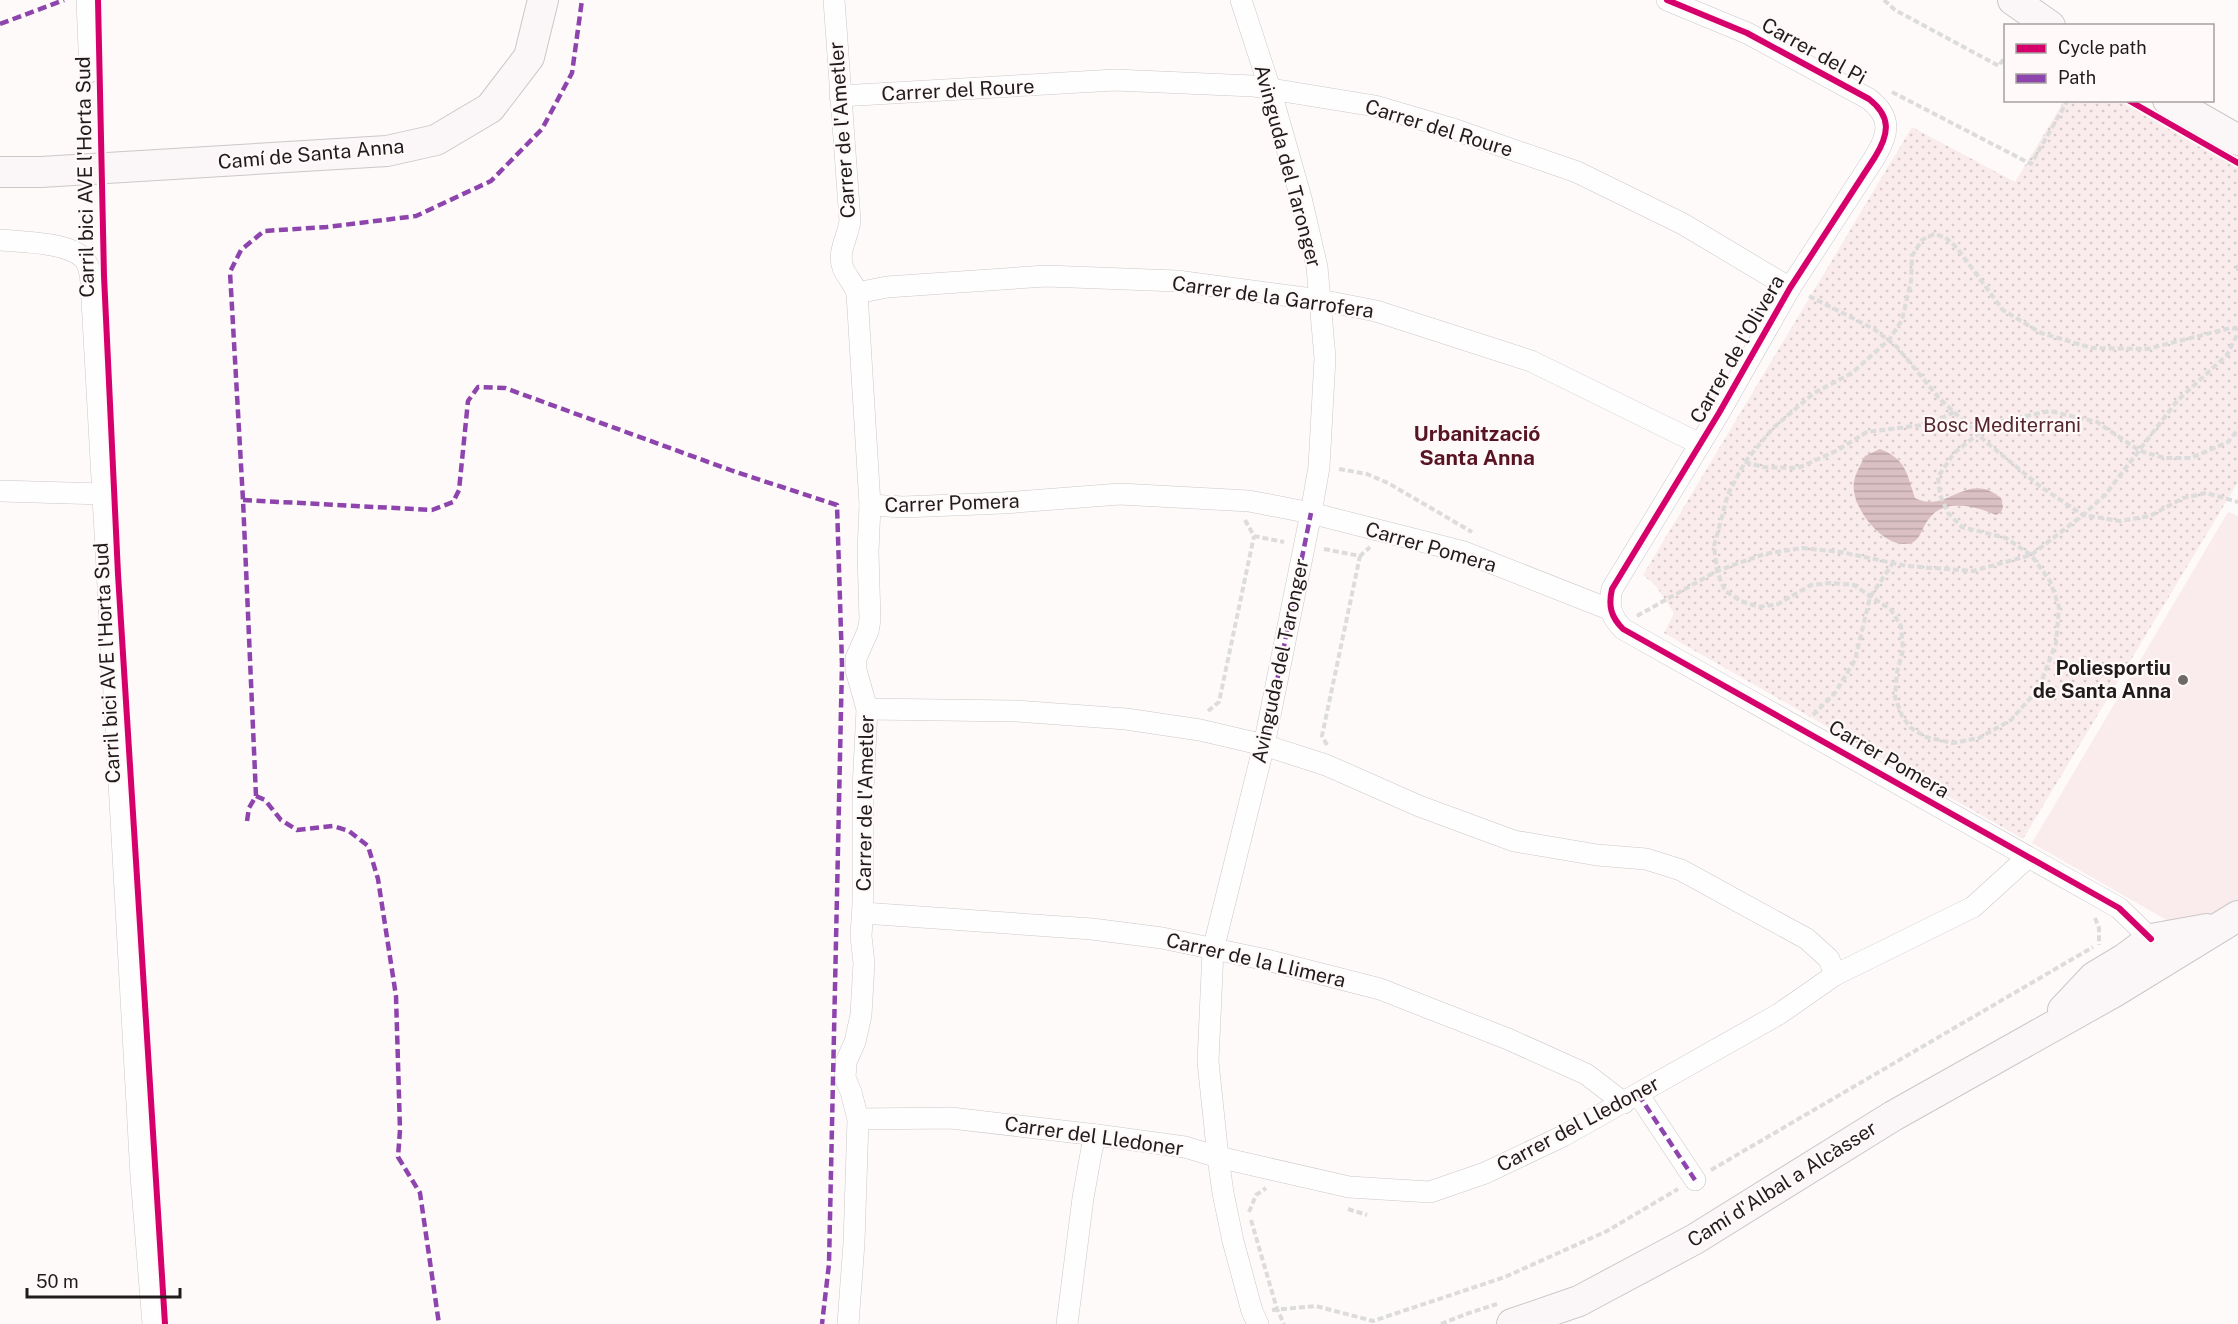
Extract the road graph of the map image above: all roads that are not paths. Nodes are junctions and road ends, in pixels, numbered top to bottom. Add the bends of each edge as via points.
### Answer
1 (87, 0) edge
2 (543, 0) edge
3 (834, 0) edge
4 (1241, 0) edge
5 (1667, 0) edge
6 (2013, 0) edge
7 (2047, 24) edge
8 (90, 72) dead end
9 (1270, 89) junction
10 (840, 96) junction
11 (1884, 98) joint
12 (2172, 102) edge
13 (2238, 140) edge
14 (0, 172) edge
15 (0, 240) edge
16 (1798, 291) junction
17 (857, 293) junction
18 (1320, 300) junction
19 (1700, 444) junction
20 (0, 491) edge
21 (103, 494) junction
22 (870, 505) junction
23 (1311, 513) junction
24 (1611, 610) junction
25 (867, 709) junction
26 (1264, 746) junction
27 (2028, 857) junction
28 (863, 913) junction
29 (2229, 920) edge
30 (2151, 939) junction
31 (1213, 950) junction
32 (1835, 975) junction
33 (2114, 992) junction
34 (2044, 1030) junction
35 (1631, 1098) junction
36 (858, 1119) junction
37 (1097, 1135) junction
38 (1218, 1157) junction
39 (1695, 1180) road end
40 (1506, 1314) edge
41 (1256, 1320) edge
42 (153, 1324) edge
43 (848, 1324) edge
44 (1066, 1324) edge

1 - 8 street
2 - 14 street, Camí de Santa Anna via 529,57 490,108 436,140 387,151
3 - 10 street, Carrer de l'Ametler
4 - 9 street, Avinguda del Taronger
5 - 11 street, Carrer del Pi via 1748,33 1862,95
6 - 7 street
9 - 10 street, Carrer del Roure via 1115,80
9 - 16 street, Carrer del Roure via 1375,106 1577,172 1683,224
9 - 18 street, Avinguda del Taronger via 1301,198 1317,267
10 - 17 street, Carrer de l'Ametler via 850,221 841,254 846,275
11 - 16 street, Carrer de l'Olivera via 1886,137
12 - 13 street
15 - 21 street via 71,251 89,266
16 - 19 street, Carrer de l'Olivera
17 - 18 street, Carrer de la Garrofera via 887,287 1046,276 1177,281
17 - 22 street, Carrer de l'Ametler
18 - 19 street, Carrer de la Garrofera via 1376,311 1531,361
18 - 23 street, Avinguda del Taronger via 1325,358 1319,467
19 - 24 street, Carrer de l'Olivera via 1612,589
20 - 21 street
21 - 42 street via 141,1176
22 - 23 street, Carrer Pomera via 1003,503 1120,494 1249,501
22 - 25 street, Carrer de l'Ametler via 870,620 855,658
23 - 24 street, Carrer Pomera via 1464,552
23 - 26 street, Avinguda del Taronger
24 - 27 street, Carrer Pomera via 1623,629
25 - 26 street via 1015,711 1126,719 1200,730
25 - 28 street, Carrer de l'Ametler
26 - 31 street, Avinguda del Taronger
26 - 32 street via 1326,765 1419,806 1514,841 1646,859 1681,870 1807,939 1829,959
27 - 30 street, Carrer Pomera via 2119,908
27 - 32 street, Carrer del Lledoner via 1973,908
28 - 31 street, Carrer de la Llimera via 1092,929 1162,938
28 - 36 street, Carrer de l'Ametler via 861,1015 845,1078
29 - 30 street, Camí d'Albal a Alcàsser via 2199,931
29 - 33 street, Camí d'Albal a Alcàsser
30 - 33 street via 2144,960
30 - 34 street, Camí d'Albal a Alcàsser via 2094,977
31 - 35 street, Carrer de la Llimera via 1380,989 1508,1039
31 - 38 street, Avinguda del Taronger via 1208,1062
32 - 35 street, Carrer del Lledoner via 1779,1014
33 - 34 street, Camí d'Albal a Alcàsser
34 - 40 street, Camí d'Albal a Alcàsser via 1893,1116 1695,1239 1579,1301
35 - 38 street, Carrer del Lledoner via 1495,1168 1430,1192 1349,1187
35 - 39 street
36 - 37 street, Carrer del Lledoner via 951,1118
36 - 43 street, Carrer de l'Ametler
37 - 38 street, Carrer del Lledoner via 1185,1147
37 - 44 street via 1083,1198
38 - 41 street, Avinguda del Taronger via 1233,1241

